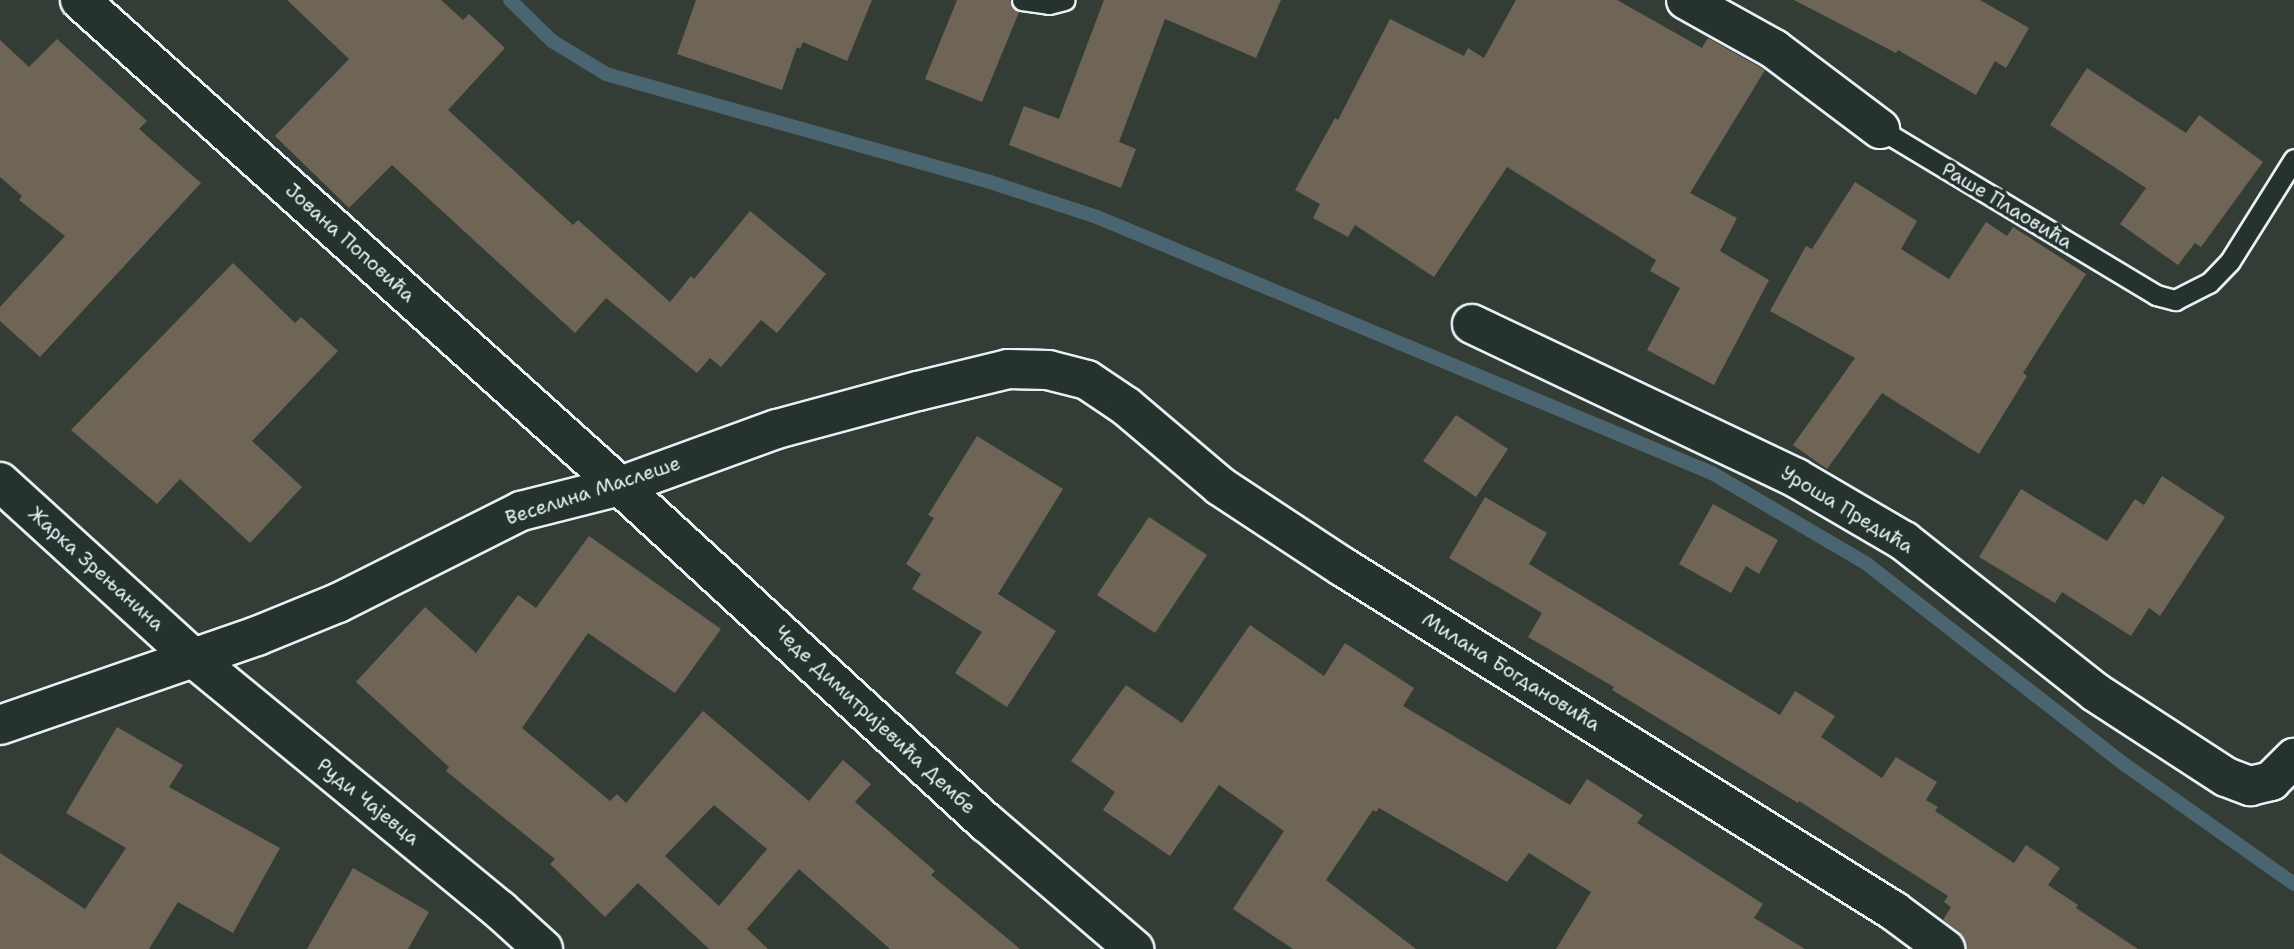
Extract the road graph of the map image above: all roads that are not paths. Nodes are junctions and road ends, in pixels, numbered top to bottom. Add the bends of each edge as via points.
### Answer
1 (80, 0) edge
2 (1022, 0) edge
3 (1065, 0) edge
4 (1686, 0) edge
5 (1880, 129) joint
6 (2294, 159) edge
7 (1472, 324) dead end
8 (1087, 380) joint
9 (0, 481) edge
10 (620, 486) junction
11 (192, 657) junction
12 (0, 725) edge
13 (2294, 758) edge
14 (542, 949) edge
15 (1134, 949) edge
16 (1945, 949) edge

1 - 10 street, Јована Поповића
2 - 3 lane via 1049,4
4 - 5 street, Раше Плаовића via 1774,49
5 - 6 lane, Раше Плаовића via 2156,295 2175,300 2209,283 2230,261
7 - 13 street, Уроша Предића via 1796,478 1904,541 2095,692 2226,777 2250,786 2271,781
8 - 10 street, Веселина Маслеше via 1048,370 1008,369 777,429
8 - 16 street, Милана Богдановића via 1127,407 1220,486 1894,911
9 - 11 street, Жарка Зрењанина
10 - 11 street, Веселина Маслеше via 521,511 338,603
10 - 15 street, Чеде Димитријевића Дембе via 988,824
11 - 12 street, Веселина Маслеше
11 - 14 street, Руди Чајевца

